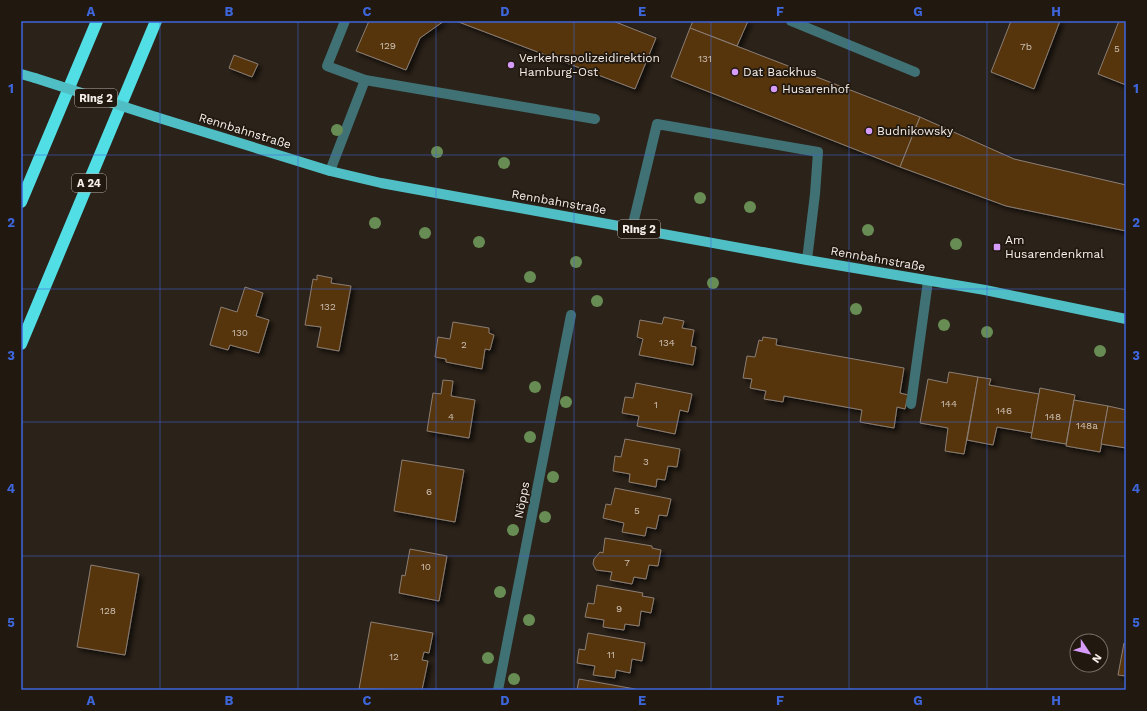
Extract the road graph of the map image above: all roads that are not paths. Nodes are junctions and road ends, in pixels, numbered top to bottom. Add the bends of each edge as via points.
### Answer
1 (97, 21) edge
2 (156, 21) edge
3 (345, 21) edge
4 (790, 21) edge
5 (915, 72) dead end
6 (21, 74) edge
7 (365, 80) junction
8 (595, 119) dead end
9 (330, 171) junction
10 (21, 202) edge
11 (632, 228) junction
12 (807, 260) junction
13 (928, 281) junction
14 (570, 315) dead end
15 (1126, 319) edge
16 (21, 344) edge
17 (911, 404) dead end
18 (498, 690) edge

1 - 10 highway
2 - 16 highway, A 24
3 - 7 street via 327,66
4 - 5 street
6 - 9 main road, Rennbahnstraße / Ring 2, bridge
7 - 8 street
7 - 9 street
9 - 11 main road, Rennbahnstraße / Ring 2 via 381,183
11 - 12 main road, Rennbahnstraße / Ring 2
11 - 12 street via 657,124 818,152
12 - 13 main road, Rennbahnstraße / Ring 2
13 - 15 main road, Rennbahnstraße / Ring 2
13 - 17 street
14 - 18 street, Nöpps

